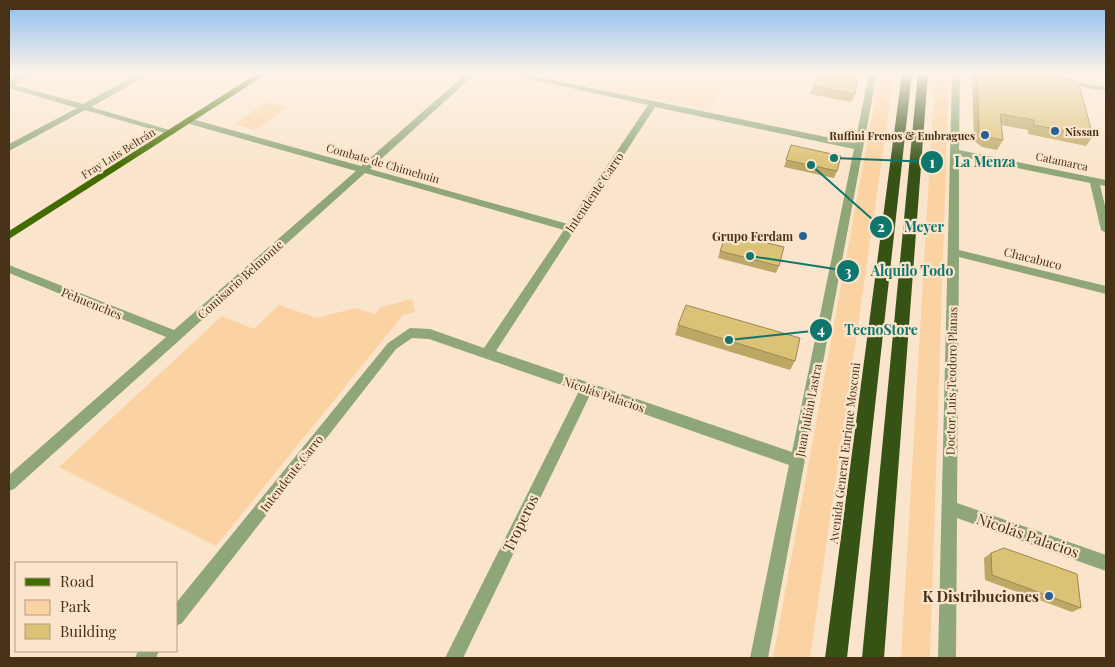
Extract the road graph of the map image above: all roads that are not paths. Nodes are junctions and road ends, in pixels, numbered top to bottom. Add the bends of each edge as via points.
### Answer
1 (75, 104) edge
2 (90, 104) edge
3 (215, 104) edge
4 (437, 104) edge
5 (648, 104) edge
6 (867, 104) edge
7 (904, 104) edge
8 (920, 104) edge
9 (956, 104) edge
10 (652, 105) junction
11 (85, 107) junction
12 (189, 121) junction
13 (172, 132) junction
14 (859, 147) junction
15 (9, 148) edge
16 (955, 152) junction
17 (363, 170) junction
18 (1094, 180) junction
19 (1106, 183) edge
20 (570, 228) junction
21 (1106, 230) edge
22 (9, 236) edge
23 (953, 252) junction
24 (9, 269) edge
25 (1106, 290) edge
26 (410, 333) joint
27 (176, 336) junction
28 (487, 354) junction
29 (586, 388) junction
30 (798, 461) junction
31 (9, 484) edge
32 (949, 508) junction
33 (1106, 562) edge
34 (178, 614) edge
35 (454, 658) edge
36 (759, 658) edge
37 (836, 658) edge
38 (873, 658) edge
39 (947, 658) edge

1 - 11 street
2 - 11 street
3 - 12 main road, Fray Luis Beltrán
4 - 17 street, Comisario Belmonte
5 - 10 street
6 - 14 street, Juan Julián Lastra
7 - 37 highway, Avenida General Enrique Mosconi
8 - 38 highway
9 - 16 street, Doctor Luis Teodoro Planas
10 - 14 street
10 - 20 street, Intendente Carro
11 - 13 street
11 - 15 street
12 - 13 main road, Fray Luis Beltrán
12 - 17 street, Combate de Chimehuin
13 - 22 main road, Fray Luis Beltrán
14 - 30 street, Juan Julián Lastra
16 - 18 street, Catamarca
16 - 23 street, Doctor Luis Teodoro Planas
17 - 20 street, Combate de Chimehuin
17 - 27 street, Comisario Belmonte
18 - 19 street, Catamarca
18 - 21 street
20 - 28 street, Intendente Carro
23 - 25 street, Chacabuco
23 - 32 street, Doctor Luis Teodoro Planas
24 - 27 street, Pehuenches
26 - 28 street, Nicolás Palacios via 430,334
26 - 34 street, Intendente Carro via 392,346
27 - 31 street, Comisario Belmonte
28 - 29 street, Nicolás Palacios
29 - 30 street, Nicolás Palacios
29 - 35 street, Troperos
30 - 36 street, Juan Julián Lastra
32 - 33 street, Nicolás Palacios
32 - 39 street, Doctor Luis Teodoro Planas

